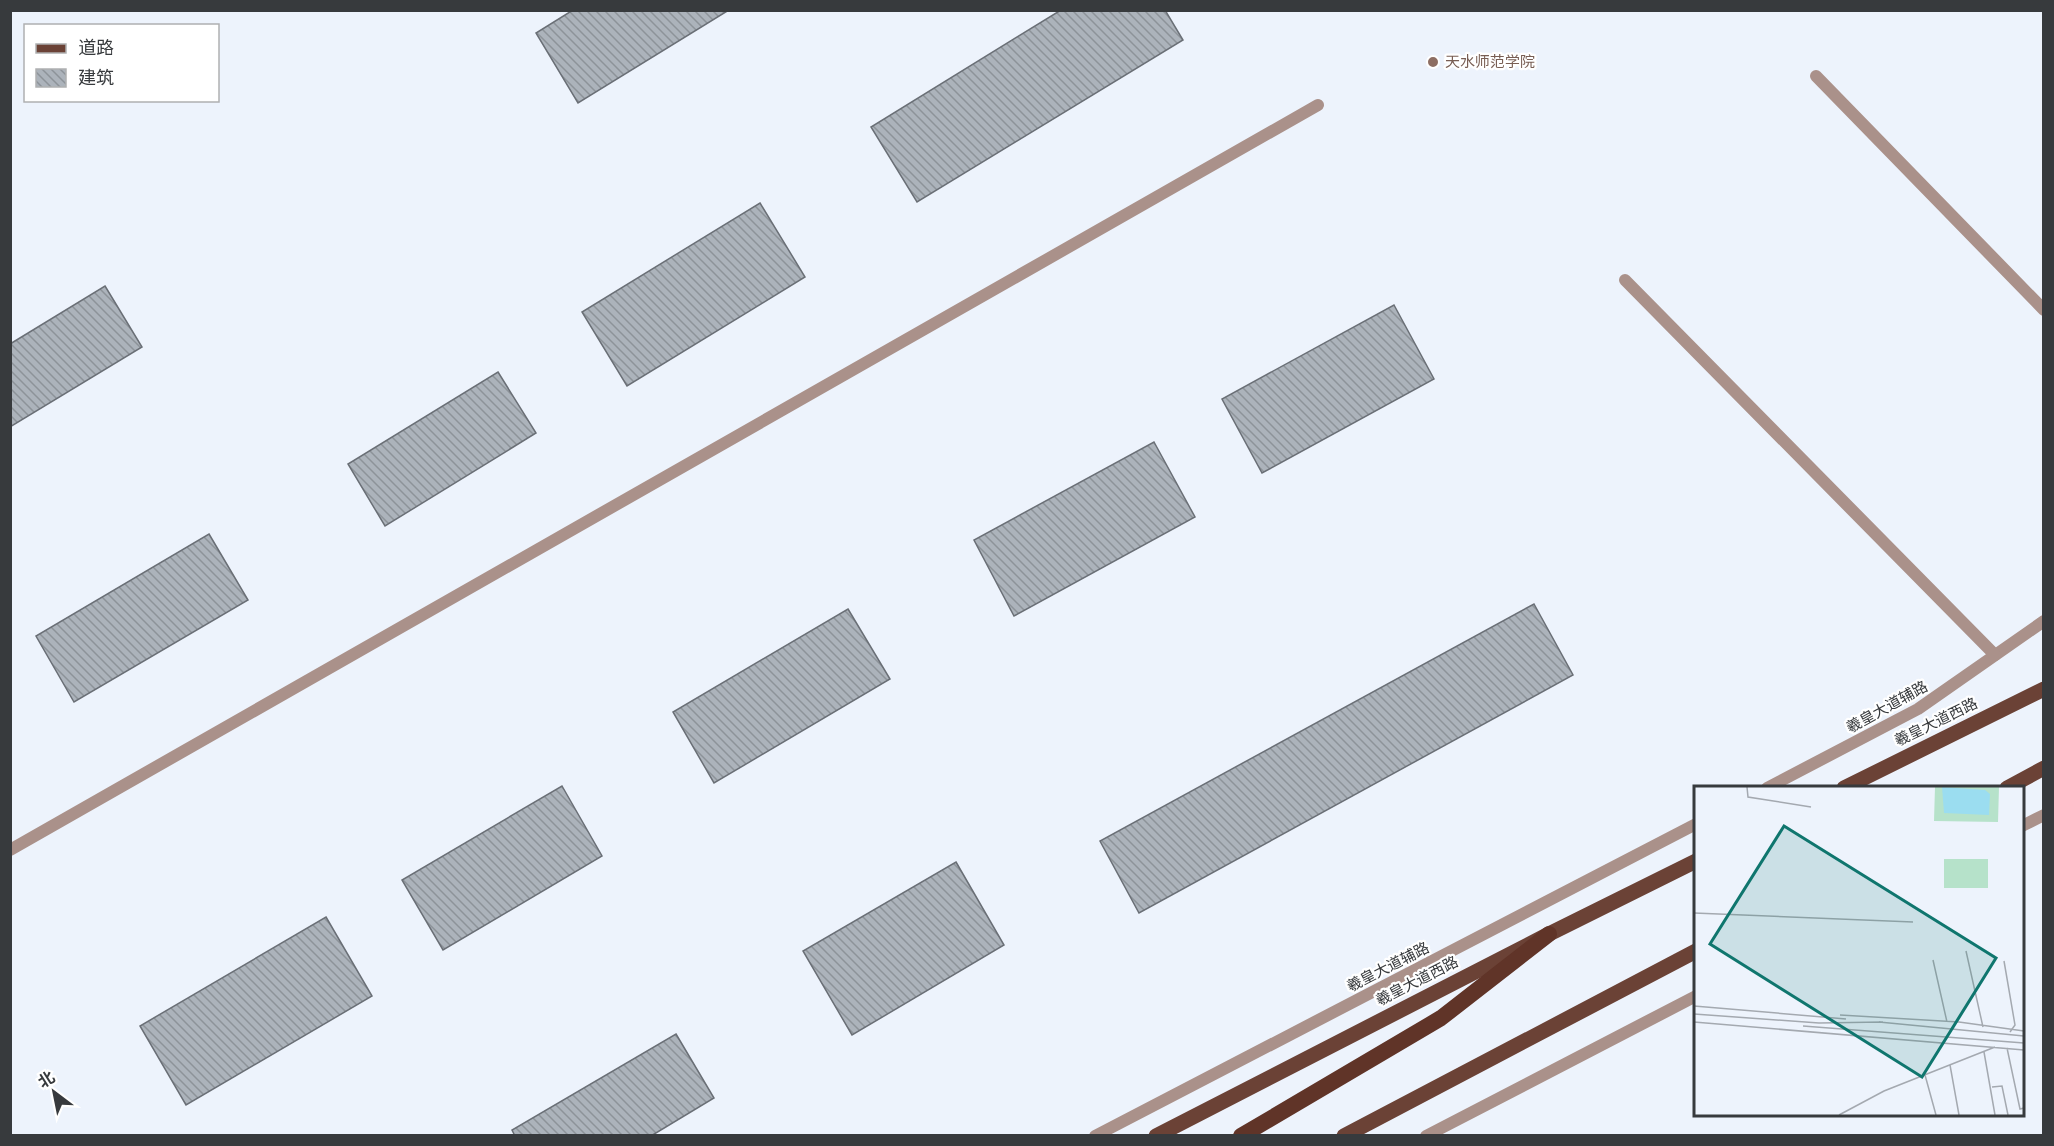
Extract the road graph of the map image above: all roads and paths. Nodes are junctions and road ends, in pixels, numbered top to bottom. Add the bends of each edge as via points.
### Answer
1 (1816, 76) dead end
2 (1318, 105) dead end
3 (1625, 280) dead end
4 (2043, 310) edge
5 (2043, 621) edge
6 (1995, 655) junction
7 (2043, 688) edge
8 (2043, 768) edge
9 (1771, 786) edge
10 (1848, 786) edge
11 (2011, 786) edge
12 (2043, 815) edge
13 (1694, 825) edge
14 (2024, 825) edge
15 (10, 850) edge
16 (1694, 862) edge
17 (1549, 934) junction
18 (1694, 952) edge
19 (1694, 997) edge
20 (1095, 1136) edge
21 (1156, 1136) edge
22 (1241, 1136) edge
23 (1344, 1136) edge
24 (1426, 1136) edge

1 - 4 street
2 - 15 street
3 - 6 street
5 - 6 street, 羲皇大道辅路
6 - 9 street, 羲皇大道辅路 via 1918,710
7 - 10 main road, 羲皇大道西路
8 - 11 main road
12 - 14 street
13 - 20 street, 羲皇大道辅路
16 - 17 main road, 羲皇大道西路
17 - 21 main road, 羲皇大道西路
17 - 22 highway via 1441,1018
18 - 23 main road
19 - 24 street

